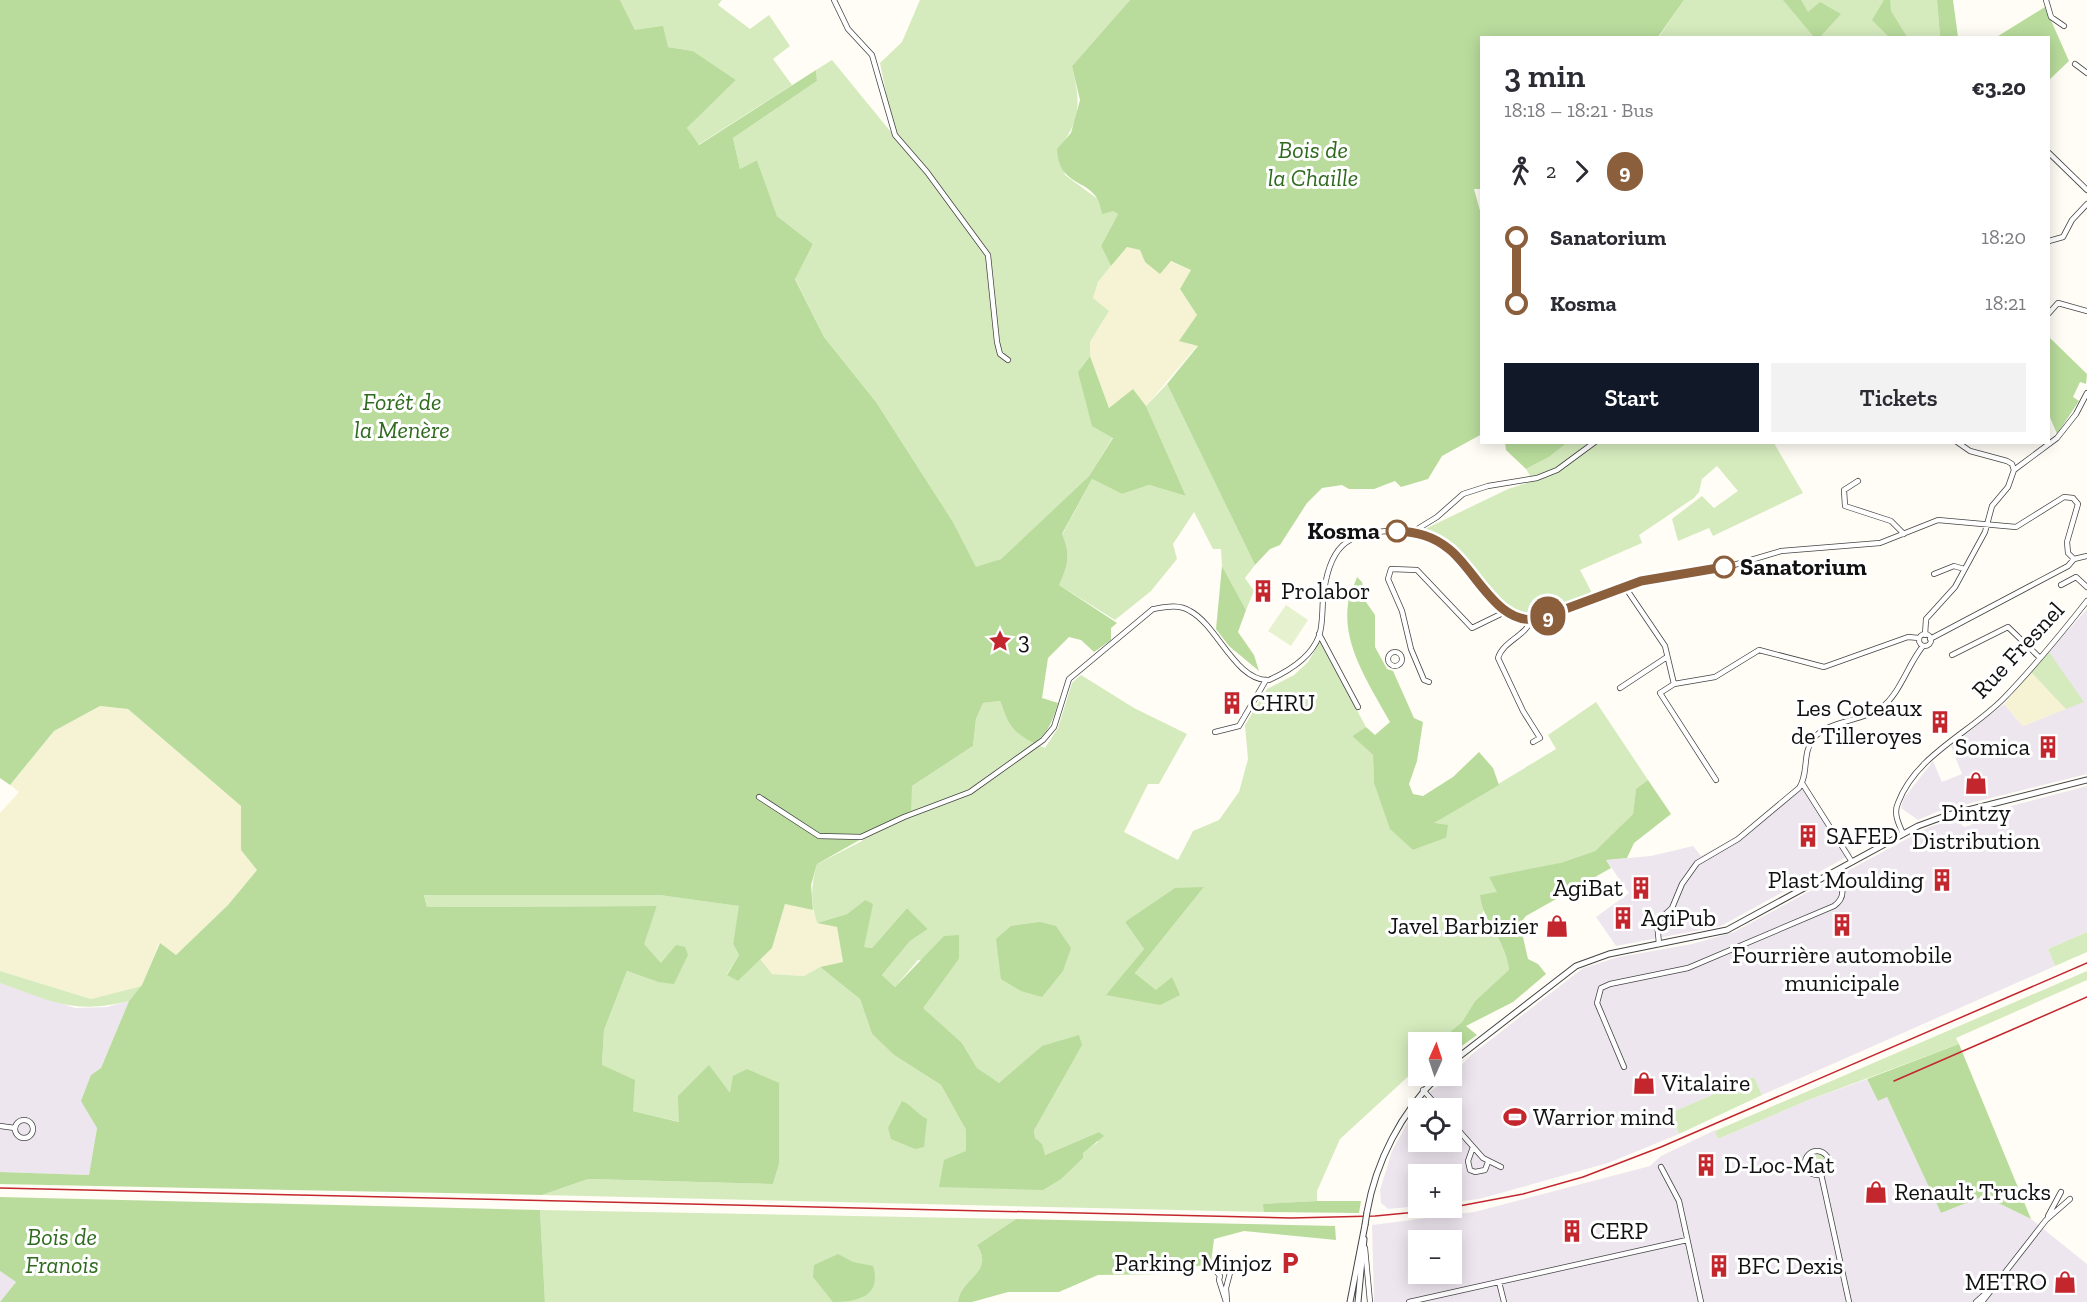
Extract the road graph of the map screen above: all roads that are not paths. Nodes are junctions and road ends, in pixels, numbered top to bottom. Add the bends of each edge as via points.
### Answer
1 (834, 0) edge
2 (2046, 0) edge
3 (2064, 26) dead end
4 (2076, 64) dead end
5 (2087, 73) edge
6 (2050, 154) edge
7 (2087, 190) edge
8 (2087, 204) edge
9 (2050, 241) edge
10 (2087, 311) edge
11 (2050, 312) edge
12 (1008, 360) dead end
13 (2087, 393) edge
14 (2050, 443) edge
15 (1592, 444) edge
16 (1960, 444) edge
17 (2049, 444) edge
18 (2014, 470) junction
19 (1858, 481) dead end
20 (1986, 523) junction
21 (1417, 532) junction
22 (1904, 534) junction
23 (2087, 556) edge
24 (2074, 558) junction
25 (1964, 569) junction
26 (1934, 574) dead end
27 (2061, 585) dead end
28 (1624, 587) junction
29 (2087, 587) edge
30 (2087, 601) edge
31 (1507, 611) junction
32 (1532, 619) junction
33 (1319, 634) junction
34 (1925, 635) junction
35 (1919, 638) junction
36 (1930, 639) junction
37 (1923, 646) junction
38 (1411, 649) junction
39 (1401, 655) dead end
40 (1952, 655) dead end
41 (1667, 657) junction
42 (2039, 657) junction
43 (1266, 680) junction
44 (1428, 682) dead end
45 (1674, 684) junction
46 (1620, 688) dead end
47 (1358, 707) dead end
48 (1215, 732) dead end
49 (1533, 742) dead end
50 (1716, 780) dead end
51 (2087, 780) edge
52 (1802, 783) junction
53 (759, 797) dead end
54 (1903, 834) junction
55 (1852, 862) junction
56 (1834, 872) junction
57 (1659, 944) junction
58 (1462, 1054) edge
59 (1624, 1066) dead end
60 (1427, 1086) edge
61 (1423, 1090) junction
62 (1430, 1098) edge
63 (0, 1126) edge
64 (15, 1128) dead end
65 (1462, 1134) edge
66 (1473, 1147) junction
67 (1488, 1162) junction
68 (1501, 1167) dead end
69 (1660, 1167) dead end
70 (1821, 1174) junction
71 (2061, 1192) dead end
72 (2070, 1198) dead end
73 (2046, 1220) junction
74 (1365, 1225) junction
75 (1687, 1240) junction
76 (1364, 1244) junction
77 (1228, 1275) junction
78 (1220, 1276) junction
79 (1499, 1282) junction
80 (1996, 1284) junction
81 (1227, 1302) edge
82 (1350, 1302) edge
83 (1358, 1302) edge
84 (1370, 1302) edge
85 (1409, 1302) edge
86 (1504, 1302) edge
87 (1701, 1302) edge
88 (1849, 1302) edge
89 (1976, 1302) edge
90 (1982, 1302) edge

1 - 12 street via 848,29 872,56 895,135 988,255 997,342 1000,354
2 - 3 street via 2051,17
4 - 5 street
6 - 7 street
8 - 9 street via 2063,237
10 - 11 street via 2058,303
13 - 14 street via 2076,414
15 - 21 street via 1557,470 1537,478 1463,494
16 - 18 street via 1970,451 2007,461
17 - 18 street
18 - 20 street
19 - 22 street via 1844,490 1845,506 1891,521
20 - 22 street via 1938,520
20 - 24 street via 2016,527 2060,498 2073,498 2077,508 2067,550
20 - 25 street
21 - 31 street via 1451,550
21 - 33 street via 1371,531 1340,545 1326,582
22 - 28 street via 1874,544 1781,551 1727,567 1651,578
23 - 24 street
24 - 36 street via 2068,566
25 - 26 street via 1954,566
25 - 34 street via 1926,619
27 - 29 street via 2076,576
28 - 32 street
28 - 41 street via 1665,646
30 - 42 street, Rue Fresnel
31 - 32 street
31 - 38 street via 1472,628 1417,570 1390,569 1388,579 1402,611
32 - 49 street via 1498,658 1522,711 1540,738
33 - 43 street via 1314,646 1297,663
33 - 47 street
34 - 35 street
34 - 36 street
35 - 37 street
35 - 45 street via 1908,637 1824,667 1759,650 1715,677
36 - 37 street
37 - 52 street via 1885,704 1814,738 1807,751
38 - 39 street
38 - 44 street
40 - 42 street via 2008,627
41 - 45 street
41 - 46 street
42 - 54 street, Rue Fresnel via 2004,698 1920,770 1896,806
43 - 48 street via 1246,719 1239,726
43 - 53 street via 1248,674 1191,611 1171,606 1154,609 1069,680 1054,727 1043,740 970,792 904,816 861,837 819,836
45 - 50 street via 1660,693
51 - 54 street via 1942,817
52 - 55 street
52 - 57 street via 1738,839 1705,857 1691,871 1672,908 1657,922
54 - 55 street
55 - 56 street
56 - 57 street via 1726,930
56 - 59 street via 1843,892 1834,906 1689,968 1601,988 1597,1003
57 - 58 street via 1609,954 1563,974
60 - 61 street
61 - 62 street
61 - 74 street, bridge via 1384,1153
63 - 64 street
65 - 66 street
66 - 67 street
66 - 67 street via 1468,1161 1470,1170 1485,1170
67 - 68 street
69 - 75 street via 1679,1201
70 - 70 street via 1829,1165 1828,1157 1822,1151 1814,1151 1807,1156 1806,1167 1810,1173
70 - 88 street
71 - 73 street
72 - 73 street
73 - 80 street
74 - 76 street
74 - 82 street
75 - 79 street
75 - 87 street
76 - 83 street
76 - 84 street
77 - 78 street
77 - 78 street via 1231,1267 1223,1262 1216,1268
77 - 81 street
78 - 81 street
79 - 85 street
79 - 86 street
80 - 89 street
80 - 90 street

